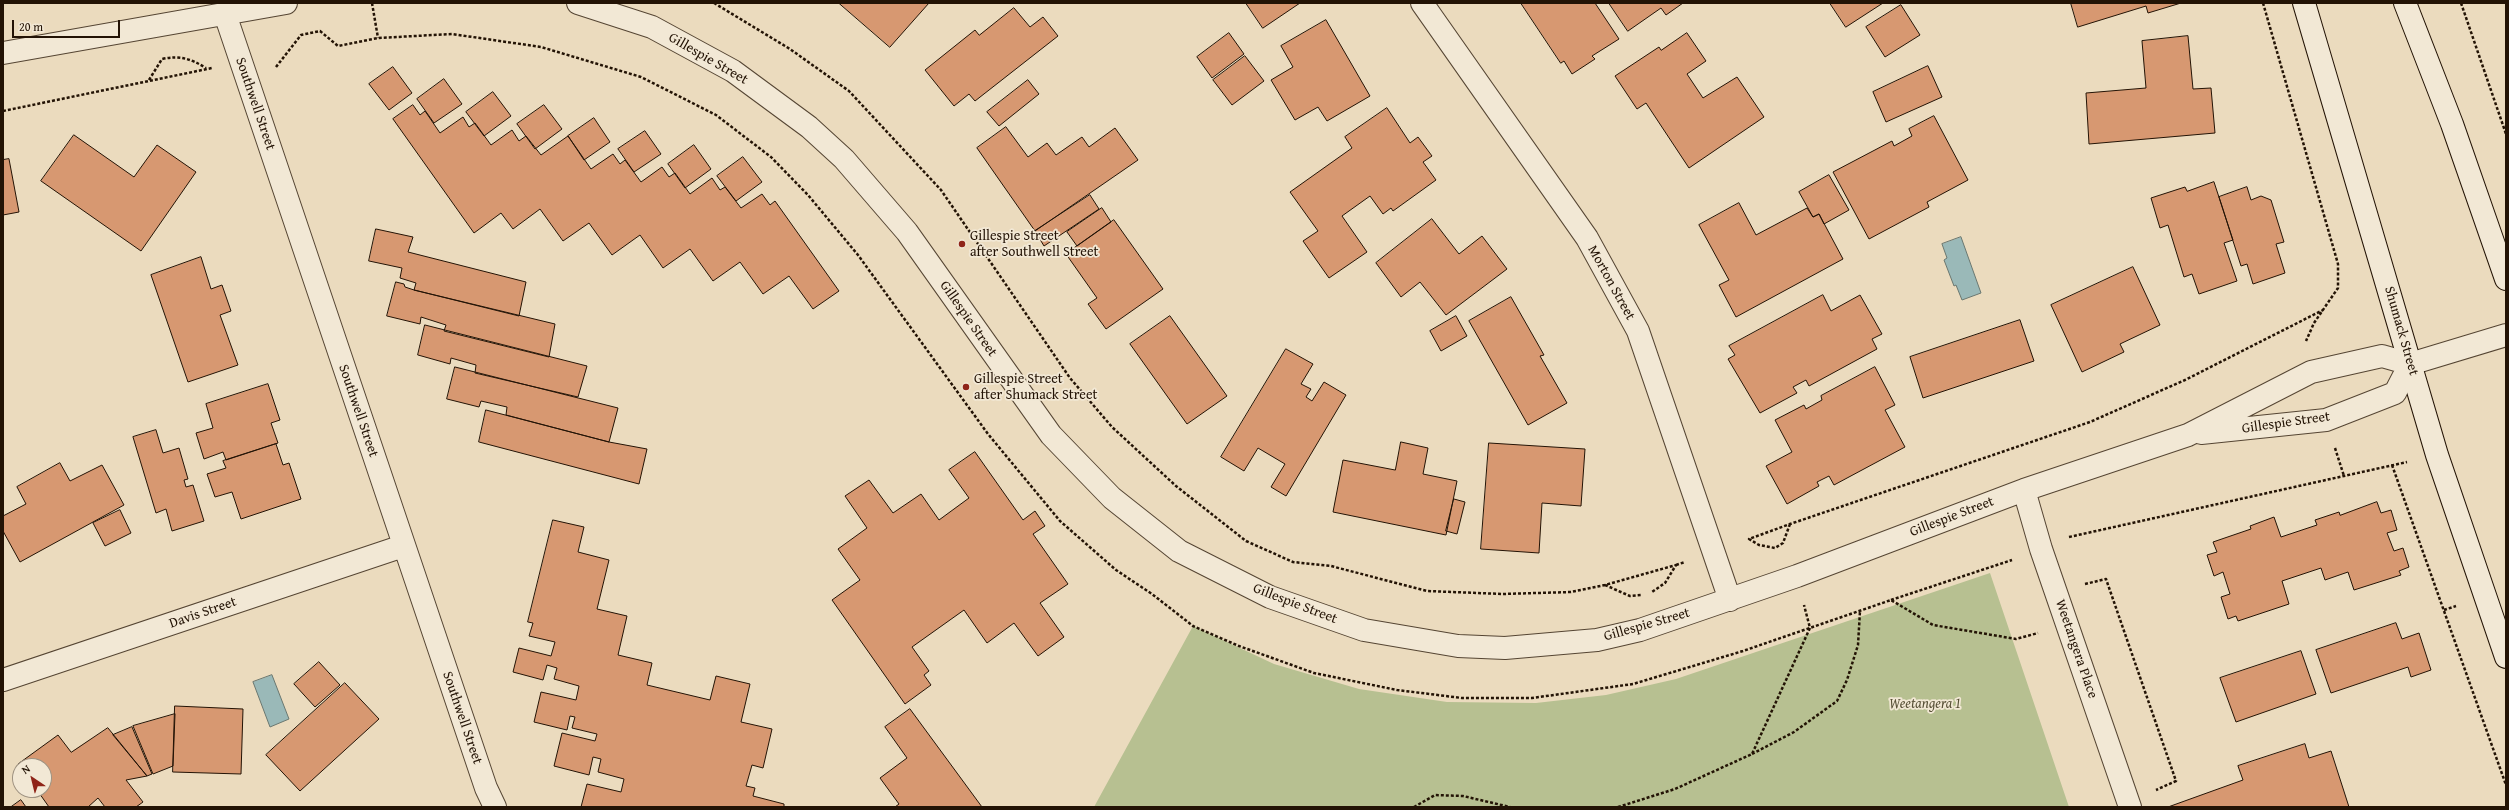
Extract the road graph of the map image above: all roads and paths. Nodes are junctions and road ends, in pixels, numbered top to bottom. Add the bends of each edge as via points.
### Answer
1 (286, 3) edge
2 (372, 3) edge
3 (578, 3) edge
4 (714, 3) edge
5 (1422, 3) edge
6 (2262, 3) edge
7 (2304, 3) edge
8 (2405, 3) edge
9 (2461, 3) edge
10 (225, 14) junction
11 (378, 38) junction
12 (3, 53) edge
13 (277, 73) dead end
14 (148, 80) junction
15 (3, 111) edge
16 (2506, 134) edge
17 (2506, 279) edge
18 (2323, 310) junction
19 (2506, 335) edge
20 (2410, 364) junction
21 (2311, 372) junction
22 (2326, 420) junction
23 (2188, 435) junction
24 (2437, 455) junction
25 (2392, 465) junction
26 (2344, 476) junction
27 (2024, 490) junction
28 (1790, 524) junction
29 (2069, 544) dead end
30 (403, 546) junction
31 (2041, 549) junction
32 (1797, 576) junction
33 (1605, 585) junction
34 (2081, 585) dead end
35 (1730, 600) junction
36 (1891, 600) junction
37 (1860, 611) junction
38 (2067, 624) junction
39 (1810, 628) junction
40 (2506, 657) edge
41 (3, 680) edge
42 (1752, 754) junction
43 (2506, 785) edge
44 (2129, 805) edge
45 (495, 807) edge
46 (1414, 807) edge
47 (1510, 807) edge
48 (1618, 807) edge

1 - 10 street
2 - 11 path
3 - 35 street, Gillespie Street via 652,27 733,71 809,127 844,159 907,232 1051,435 1112,498 1186,554 1270,597 1364,630 1458,646 1505,648 1597,640 1640,630
4 - 33 path via 790,49 849,91 941,190 1070,378 1112,426 1176,486 1246,541 1293,562 1331,566 1427,591 1503,594 1571,592
5 - 35 street, Morton Street via 1586,238 1638,331
6 - 18 path via 2338,264 2338,288
7 - 20 street, Shumack Street
8 - 17 street via 2452,124
9 - 16 path
10 - 12 street
10 - 30 street, Southwell Street
11 - 13 path via 338,46 320,31 301,36 276,65
11 - 39 path via 452,34 541,47 641,77 716,116 771,157 813,201 858,255 988,434 1060,521 1116,570 1193,626 1239,646 1314,673 1397,690 1462,698 1532,698 1633,684
14 - 14 path via 162,59 176,56 194,60 206,68
14 - 15 path
18 - 21 path via 2314,323 2303,349
18 - 28 path via 2185,380 2090,422
19 - 20 street
20 - 21 street, Gillespie Street via 2382,356
20 - 22 street, Gillespie Street via 2395,393
20 - 24 street, Shumack Street
21 - 23 street, Gillespie Street
22 - 23 street, Gillespie Street
22 - 26 path
23 - 27 street, Gillespie Street
24 - 25 path
24 - 40 street, Shumack Street
25 - 26 path
25 - 43 path
26 - 29 path via 2077,534 2067,538
27 - 31 street, Weetangera Place
27 - 32 street, Gillespie Street
28 - 28 path via 1783,526 1749,538 1759,545 1775,548 1783,543
30 - 41 street, Davis Street
30 - 45 street, Southwell Street via 486,788
31 - 36 path
31 - 38 street, Weetangera Place
32 - 35 street, Gillespie Street
32 - 39 path
33 - 33 path via 1648,573 1676,565 1665,583 1648,595 1630,596
34 - 44 path via 2106,579 2176,781
36 - 37 path
36 - 38 path via 1933,625 2016,640
37 - 39 path
37 - 42 path via 1858,645 1847,680 1837,700 1794,732
38 - 44 street, Weetangera Place
39 - 42 path
42 - 48 path via 1675,789
46 - 47 path via 1436,795 1463,796

